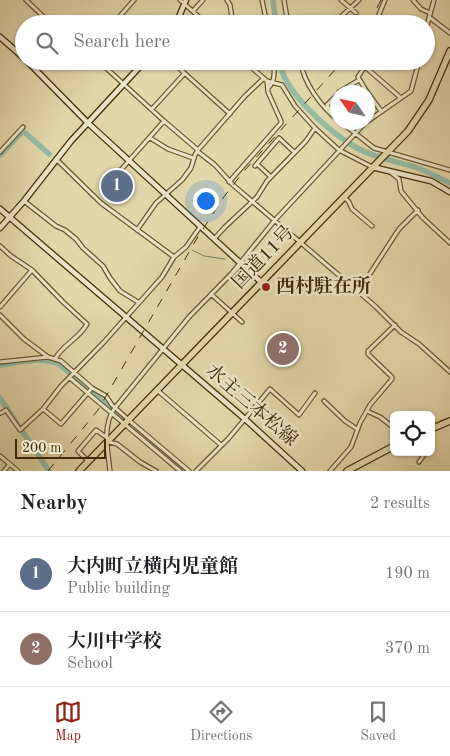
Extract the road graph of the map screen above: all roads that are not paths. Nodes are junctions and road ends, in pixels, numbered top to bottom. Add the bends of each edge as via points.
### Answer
1 (26, 0) edge
2 (134, 0) edge
3 (203, 0) edge
4 (228, 0) edge
5 (262, 0) edge
6 (284, 0) edge
7 (341, 0) edge
8 (359, 0) edge
9 (385, 0) edge
10 (413, 0) edge
11 (434, 0) edge
12 (184, 1) edge
13 (351, 8) junction
14 (193, 11) junction
15 (356, 13) dead end
16 (42, 15) edge
17 (121, 15) edge
18 (179, 15) edge
19 (197, 15) edge
20 (232, 15) edge
21 (265, 15) edge
22 (286, 15) edge
23 (343, 15) edge
24 (379, 15) edge
25 (429, 15) joint
26 (435, 20) edge
27 (450, 33) edge
28 (0, 37) edge
29 (15, 50) edge
30 (450, 51) edge
31 (36, 70) edge
32 (108, 70) edge
33 (137, 70) edge
34 (180, 70) edge
35 (254, 70) edge
36 (274, 70) edge
37 (303, 70) edge
38 (362, 70) edge
39 (369, 70) edge
40 (417, 70) edge
41 (184, 74) junction
42 (263, 78) junction
43 (359, 80) junction
44 (267, 81) junction
45 (273, 82) junction
46 (124, 84) junction
47 (351, 85) edge
48 (362, 85) edge
49 (267, 89) junction
50 (402, 98) junction
51 (375, 103) edge
52 (152, 109) junction
53 (381, 111) junction
54 (230, 114) junction
55 (330, 114) edge
56 (375, 116) edge
57 (164, 121) junction
58 (88, 123) junction
59 (23, 127) dead end
60 (315, 128) junction
61 (350, 130) edge
62 (358, 130) edge
63 (354, 133) junction
64 (150, 138) junction
65 (340, 149) junction
66 (198, 151) junction
67 (0, 152) edge
68 (294, 152) junction
69 (387, 152) junction
70 (194, 158) junction
71 (56, 159) junction
72 (128, 160) junction
73 (374, 166) junction
74 (450, 170) edge
75 (388, 171) junction
76 (119, 172) dead end
77 (271, 177) junction
78 (229, 182) junction
79 (450, 192) edge
80 (165, 195) junction
81 (344, 198) junction
82 (24, 201) junction
83 (253, 201) junction
84 (0, 209) edge
85 (418, 210) junction
86 (9, 218) junction
87 (275, 220) junction
88 (372, 226) dead end
89 (200, 227) junction
90 (0, 228) edge
91 (137, 230) junction
92 (214, 240) junction
93 (300, 242) junction
94 (450, 243) edge
95 (0, 246) edge
96 (174, 257) junction
97 (239, 264) junction
98 (32, 270) junction
99 (261, 282) junction
100 (358, 292) junction
101 (211, 294) junction
102 (138, 302) junction
103 (0, 307) edge
104 (231, 313) junction
105 (0, 315) edge
106 (125, 318) junction
107 (242, 322) dead end
108 (394, 325) junction
109 (163, 349) junction
110 (48, 356) junction
111 (55, 358) junction
112 (0, 362) edge
113 (180, 365) junction
114 (75, 372) junction
115 (450, 372) edge
116 (70, 378) junction
117 (92, 388) junction
118 (156, 390) junction
119 (87, 393) junction
120 (316, 393) dead end
121 (324, 401) dead end
122 (115, 408) junction
123 (43, 409) junction
124 (367, 411) junction
125 (0, 413) edge
126 (111, 413) junction
127 (244, 419) junction
128 (450, 421) edge
129 (126, 422) junction
130 (390, 425) edge
131 (435, 427) edge
132 (357, 429) junction
133 (106, 440) junction
134 (221, 445) junction
135 (390, 448) edge
136 (0, 456) edge
137 (423, 456) edge
138 (88, 462) junction
139 (419, 462) dead end
140 (9, 465) junction
141 (4, 471) edge
142 (18, 471) edge
143 (79, 471) edge
144 (110, 471) edge
145 (156, 471) edge
146 (180, 471) edge
147 (189, 471) edge
148 (196, 471) edge
149 (302, 471) edge
150 (330, 471) edge
151 (348, 471) edge

1 - 16 street
2 - 17 street
3 - 14 street
4 - 20 street
5 - 21 street
6 - 22 street
7 - 13 street
8 - 13 street
9 - 24 street
10 - 25 street
11 - 25 street
12 - 14 street
12 - 18 street
13 - 15 street
13 - 23 street
14 - 19 street
26 - 27 street
28 - 29 street
30 - 69 highway, 国道11号 via 435,89 420,114
31 - 58 street
32 - 46 street
33 - 46 street
34 - 41 street
35 - 42 street
36 - 45 street
37 - 55 street via 317,99
38 - 43 street
39 - 50 street
40 - 50 street via 413,87
41 - 52 street
41 - 54 street
42 - 44 street
42 - 54 street
43 - 47 street
43 - 48 street
44 - 45 street
44 - 49 street
45 - 49 street
45 - 60 street via 282,85
46 - 52 street
46 - 58 street
49 - 78 street via 281,123
50 - 53 street
51 - 53 street
52 - 57 street
53 - 56 street
54 - 66 street
57 - 64 street
57 - 66 street
58 - 71 street
58 - 72 street
59 - 67 street
60 - 65 street
60 - 68 street
61 - 63 street
62 - 63 street
63 - 65 street
63 - 69 street via 374,148
64 - 70 street via 168,150
64 - 72 street
65 - 73 street
65 - 87 street
66 - 70 street
66 - 78 street
68 - 77 street
68 - 77 street via 279,138 255,165
69 - 73 highway, 国道11号
69 - 74 street
70 - 80 street via 182,180
71 - 82 street
71 - 91 street via 101,203
72 - 76 street
72 - 80 street
73 - 75 street
73 - 81 highway, 国道11号
75 - 79 street via 431,181
75 - 85 street via 400,179 401,191
77 - 83 street
78 - 83 street
80 - 89 street
80 - 91 street
81 - 88 street
81 - 93 highway, 国道11号
82 - 86 street
82 - 102 street via 76,238 103,266 120,291
83 - 87 street
83 - 92 street
84 - 86 street, 水主三本松線
85 - 94 street
85 - 100 street via 395,235
86 - 90 street
86 - 106 street, 水主三本松線
87 - 93 street
87 - 97 street
89 - 92 street
89 - 96 street via 186,247
91 - 96 street
92 - 97 street
93 - 99 highway, 国道11号
93 - 100 street
95 - 98 street
96 - 102 street via 162,277
97 - 99 street
97 - 101 street
98 - 103 street
98 - 111 street via 87,324
99 - 104 highway, 国道11号
100 - 108 street
101 - 104 street
101 - 109 street
102 - 106 street
104 - 107 street
104 - 113 highway, 国道11号
105 - 110 street via 24,339
106 - 109 street, 水主三本松線
106 - 114 street
108 - 115 street
108 - 124 street via 368,351 392,379
109 - 113 street, 水主三本松線
109 - 122 street
110 - 111 street
110 - 112 street
111 - 114 street
113 - 118 highway, 国道11号
113 - 127 street, 水主三本松線
114 - 116 street
114 - 117 street
116 - 119 street
116 - 123 street
117 - 119 street
117 - 122 street via 106,396
118 - 129 highway, 国道11号
118 - 134 street
119 - 123 street via 61,424
119 - 126 street
120 - 127 street via 299,415 270,389
121 - 132 street
122 - 126 street
122 - 129 street
123 - 125 street via 20,430 6,410
124 - 130 street
124 - 132 street
126 - 129 street
126 - 133 street
127 - 134 street
127 - 149 street, 水主三本松線
128 - 131 highway
129 - 133 highway, 国道11号
129 - 146 street
129 - 147 street
132 - 150 street via 351,447
133 - 138 highway, 国道11号
133 - 138 street via 96,430 78,451
133 - 144 street
133 - 145 street via 114,442
134 - 148 street
135 - 151 highway
136 - 140 street
137 - 139 street
138 - 143 highway, 国道11号
140 - 141 street
140 - 142 street

